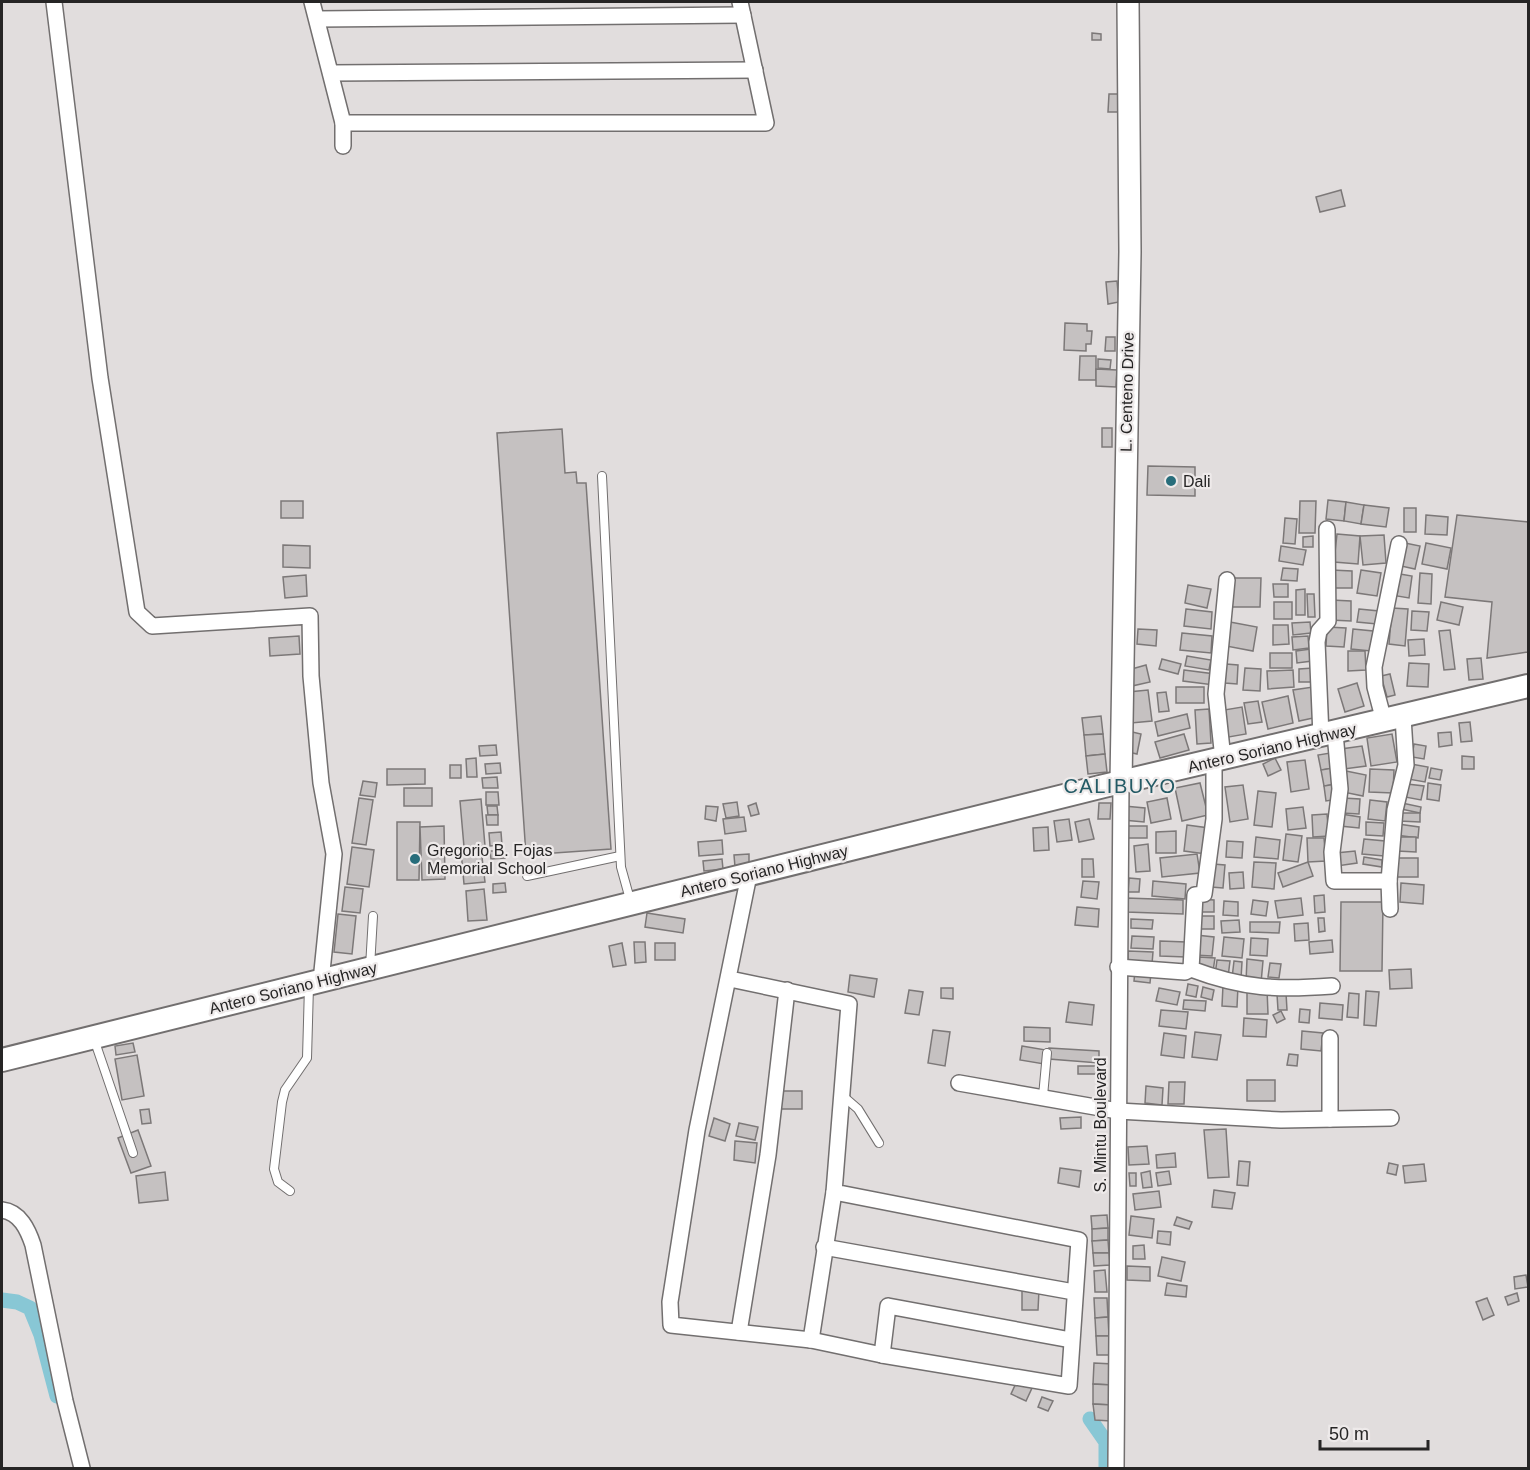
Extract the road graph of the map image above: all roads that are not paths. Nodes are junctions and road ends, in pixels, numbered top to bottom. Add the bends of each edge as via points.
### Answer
1 (54, 2) edge
2 (312, 2) edge
3 (1128, 2) edge
4 (742, 8) edge
5 (317, 19) junction
6 (755, 70) junction
7 (331, 73) junction
8 (343, 123) junction
9 (343, 146) dead end
10 (602, 476) dead end
11 (1328, 529) dead end
12 (1399, 544) dead end
13 (1227, 580) dead end
14 (1528, 686) edge
15 (1394, 719) junction
16 (1328, 734) junction
17 (1219, 761) junction
18 (1121, 782) junction
19 (620, 856) junction
20 (749, 875) junction
21 (527, 876) dead end
22 (1389, 881) junction
23 (632, 904) junction
24 (1390, 909) dead end
25 (373, 916) dead end
26 (370, 968) junction
27 (1118, 968) junction
28 (1191, 969) junction
29 (730, 979) junction
30 (315, 983) junction
31 (1332, 986) dead end
32 (787, 990) junction
33 (93, 1037) junction
34 (1330, 1038) dead end
35 (1047, 1053) dead end
36 (2, 1060) edge
37 (959, 1083) dead end
38 (842, 1095) junction
39 (1043, 1096) junction
40 (1118, 1111) junction
41 (1391, 1118) dead end
42 (1330, 1119) junction
43 (879, 1143) dead end
44 (133, 1153) dead end
45 (290, 1191) dead end
46 (834, 1192) junction
47 (2, 1210) edge
48 (824, 1247) junction
49 (1074, 1292) junction
50 (739, 1332) junction
51 (811, 1340) junction
52 (1071, 1340) junction
53 (882, 1355) junction
54 (82, 1468) edge
55 (1116, 1468) edge

1 - 30 street via 100,378 137,612 152,626 310,616 320,771 334,854
2 - 5 street
3 - 18 street, L. Centeno Drive via 1130,252
4 - 5 street
4 - 6 street
5 - 7 street
6 - 7 street
6 - 8 street via 766,123
7 - 8 street
8 - 9 street
10 - 19 lane
11 - 16 street via 1328,621 1319,631 1317,642
12 - 15 street via 1374,667 1376,687
13 - 17 street via 1216,694
14 - 15 main road, Antero Soriano Highway
15 - 16 main road, Antero Soriano Highway
15 - 22 street via 1406,765 1395,810
16 - 17 main road, Antero Soriano Highway
16 - 22 street via 1340,789 1332,852 1334,881
17 - 18 main road, Antero Soriano Highway
17 - 28 street via 1204,894 1195,895
18 - 20 main road, Antero Soriano Highway
18 - 27 street, S. Mintu Boulevard
19 - 21 lane
19 - 23 lane
20 - 23 main road, Antero Soriano Highway
20 - 29 street
22 - 24 street
23 - 26 main road, Antero Soriano Highway
25 - 26 lane
26 - 30 main road, Antero Soriano Highway
27 - 28 street via 1185,972
27 - 40 street, S. Mintu Boulevard
28 - 31 street via 1249,987
29 - 32 street
29 - 50 street via 698,1130 670,1302 671,1325
30 - 33 main road, Antero Soriano Highway
30 - 45 lane via 307,1058 285,1090 282,1102 274,1169 278,1182
32 - 38 street via 849,1004
32 - 50 street via 768,1155
33 - 36 main road, Antero Soriano Highway
33 - 44 lane
34 - 42 street
35 - 39 lane
37 - 39 street
38 - 43 lane via 858,1110
38 - 46 street
39 - 40 street
40 - 42 street
40 - 55 street, S. Mintu Boulevard
41 - 42 street
46 - 48 street
46 - 49 street via 1079,1240
47 - 54 street via 27,1228 33,1245 64,1401
48 - 49 street
48 - 51 street
49 - 52 street
50 - 51 street
51 - 53 street
52 - 53 street via 888,1306
52 - 53 street via 1069,1386

